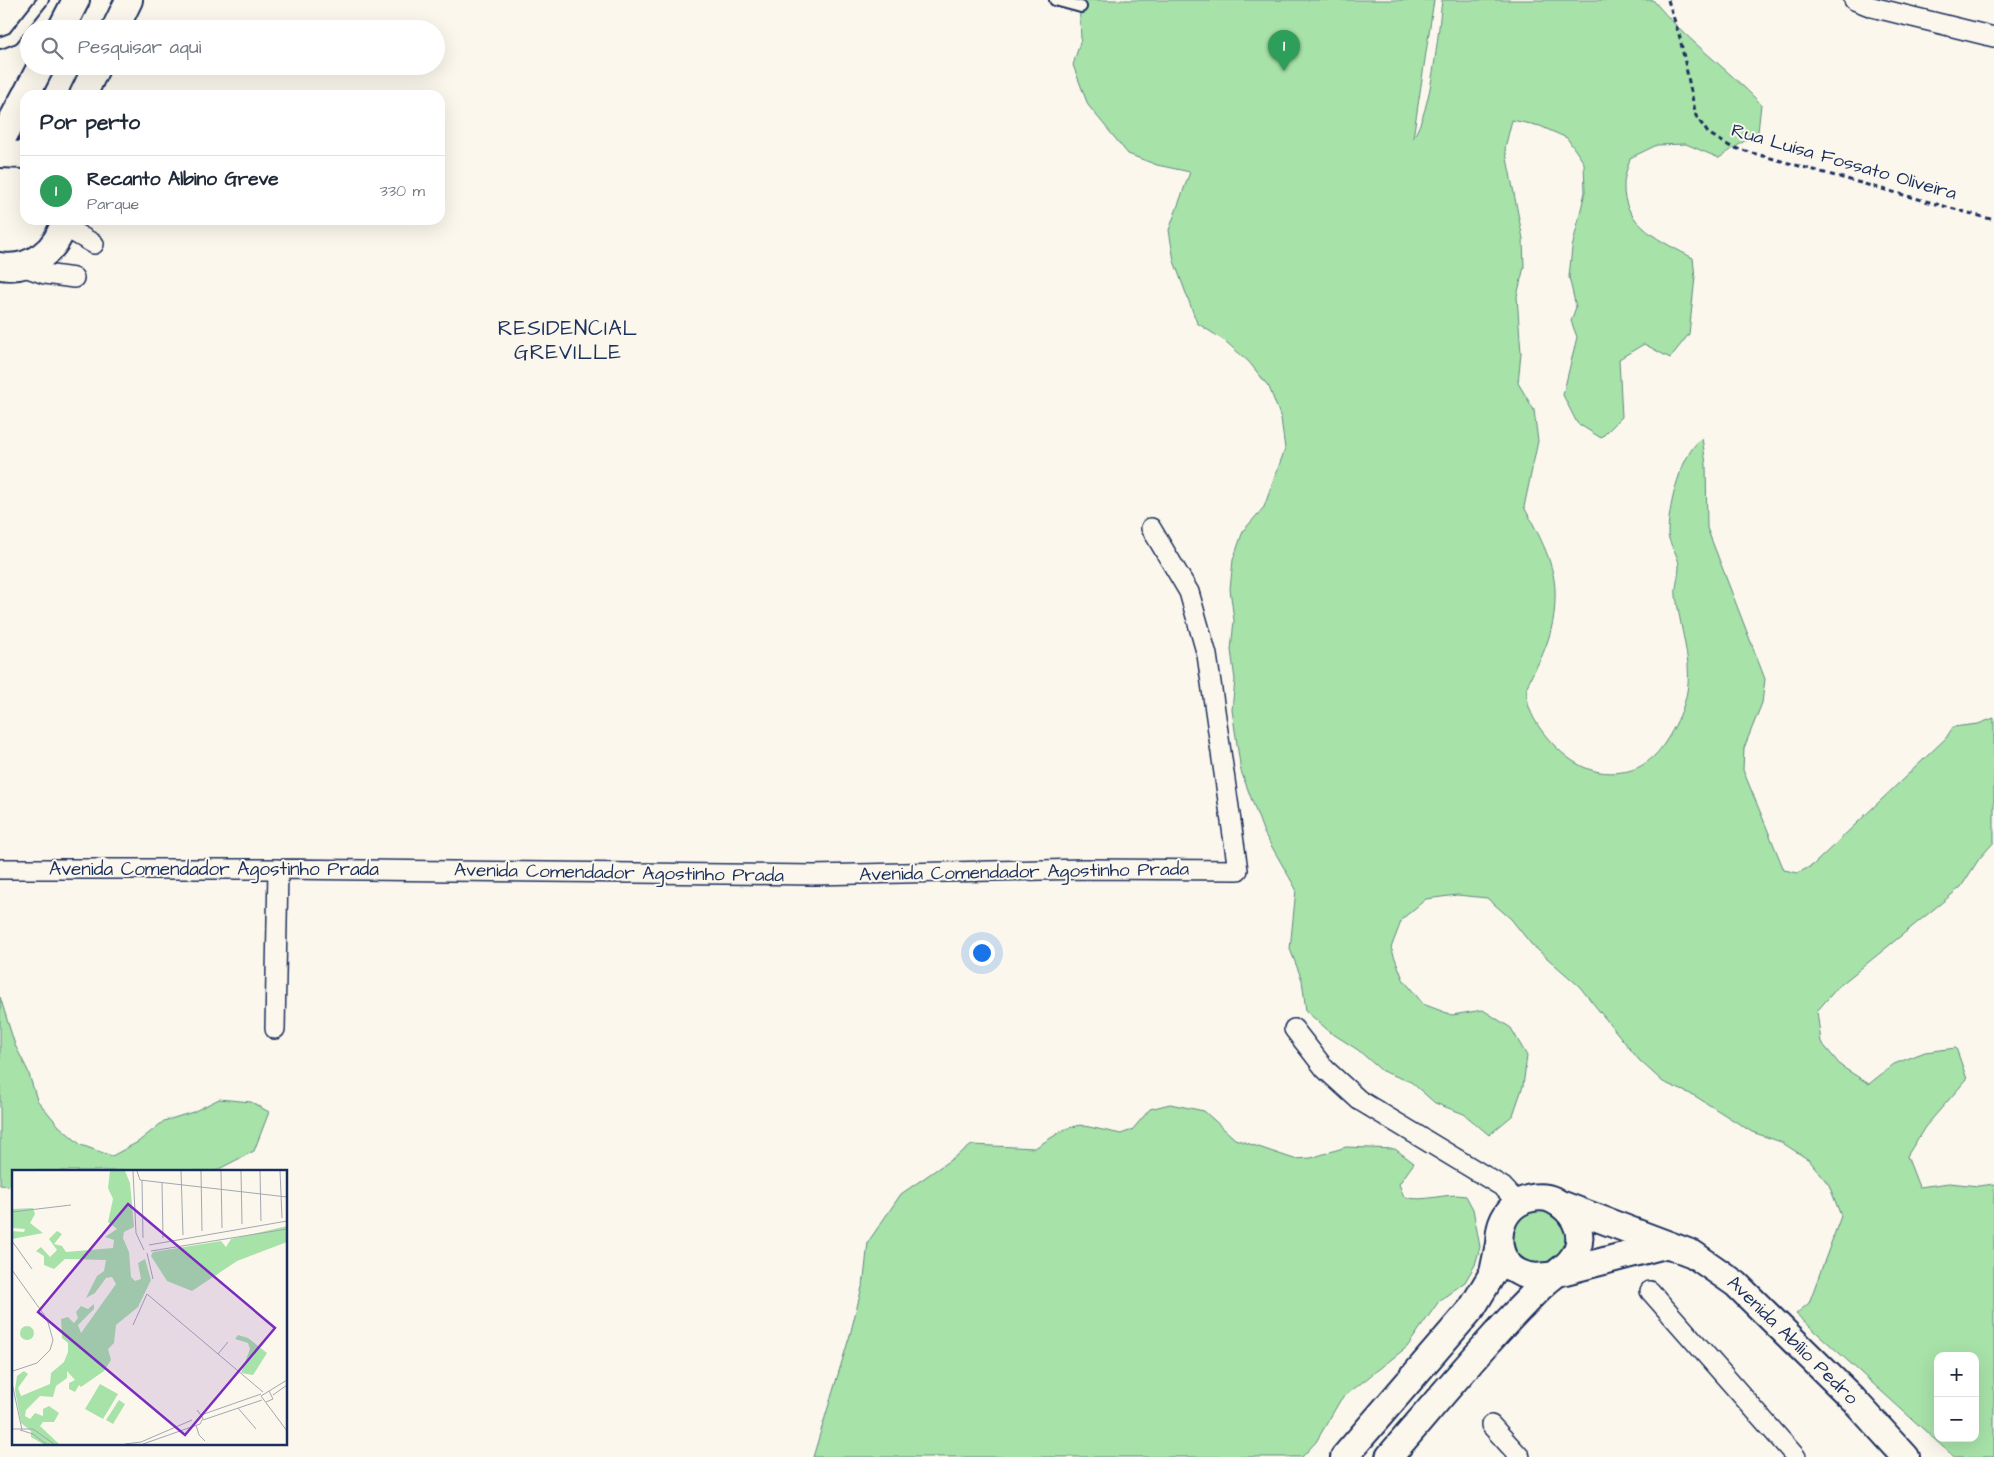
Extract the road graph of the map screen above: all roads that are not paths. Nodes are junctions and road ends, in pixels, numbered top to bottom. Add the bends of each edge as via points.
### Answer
1 (43, 0) edge
2 (76, 0) edge
3 (129, 0) edge
4 (1055, 0) edge
5 (1854, 0) edge
6 (1081, 6) dead end
7 (27, 20) edge
8 (66, 20) edge
9 (119, 20) edge
10 (20, 29) edge
11 (1994, 37) edge
12 (0, 43) edge
13 (36, 75) edge
14 (93, 75) edge
15 (28, 90) edge
16 (85, 90) edge
17 (20, 105) edge
18 (0, 143) edge
19 (0, 154) edge
20 (20, 155) edge
21 (62, 225) edge
22 (66, 225) edge
23 (94, 244) dead end
24 (7, 269) edge
25 (74, 278) dead end
26 (1151, 528) dead end
27 (0, 868) edge
28 (278, 869) junction
29 (275, 1029) dead end
30 (1294, 1029) dead end
31 (1518, 1203) junction
32 (1563, 1205) junction
33 (1499, 1244) junction
34 (1665, 1245) junction
35 (1556, 1274) junction
36 (1650, 1291) dead end
37 (1491, 1425) dead end
38 (1344, 1457) edge
39 (1390, 1457) edge
40 (1520, 1457) edge
41 (1796, 1457) edge
42 (1906, 1457) edge

1 - 7 lane
2 - 8 street
3 - 9 street
4 - 6 lane
5 - 11 street via 1872,8
10 - 12 lane via 13,38
13 - 15 street
14 - 16 street
17 - 18 street
19 - 20 street
21 - 24 street via 48,251 36,260
22 - 23 street
24 - 25 street
26 - 28 street, Avenida Comendador Agostinho Prada via 1189,592 1207,655 1238,870 1084,869 814,875
27 - 28 street, Avenida Comendador Agostinho Prada
28 - 29 street
30 - 31 street via 1325,1070 1359,1100 1503,1187
31 - 32 street via 1533,1198 1549,1198
31 - 33 street via 1506,1214 1500,1228
32 - 34 street, Avenida Abílio Pedro
32 - 35 street via 1574,1217 1579,1232 1578,1248 1570,1262
33 - 35 street via 1505,1260 1518,1272 1535,1278
33 - 38 street via 1493,1273 1472,1308
34 - 35 street
34 - 42 street, Avenida Abílio Pedro via 1694,1254 1736,1284 1853,1399
35 - 39 street via 1497,1332
36 - 41 street
37 - 40 street

